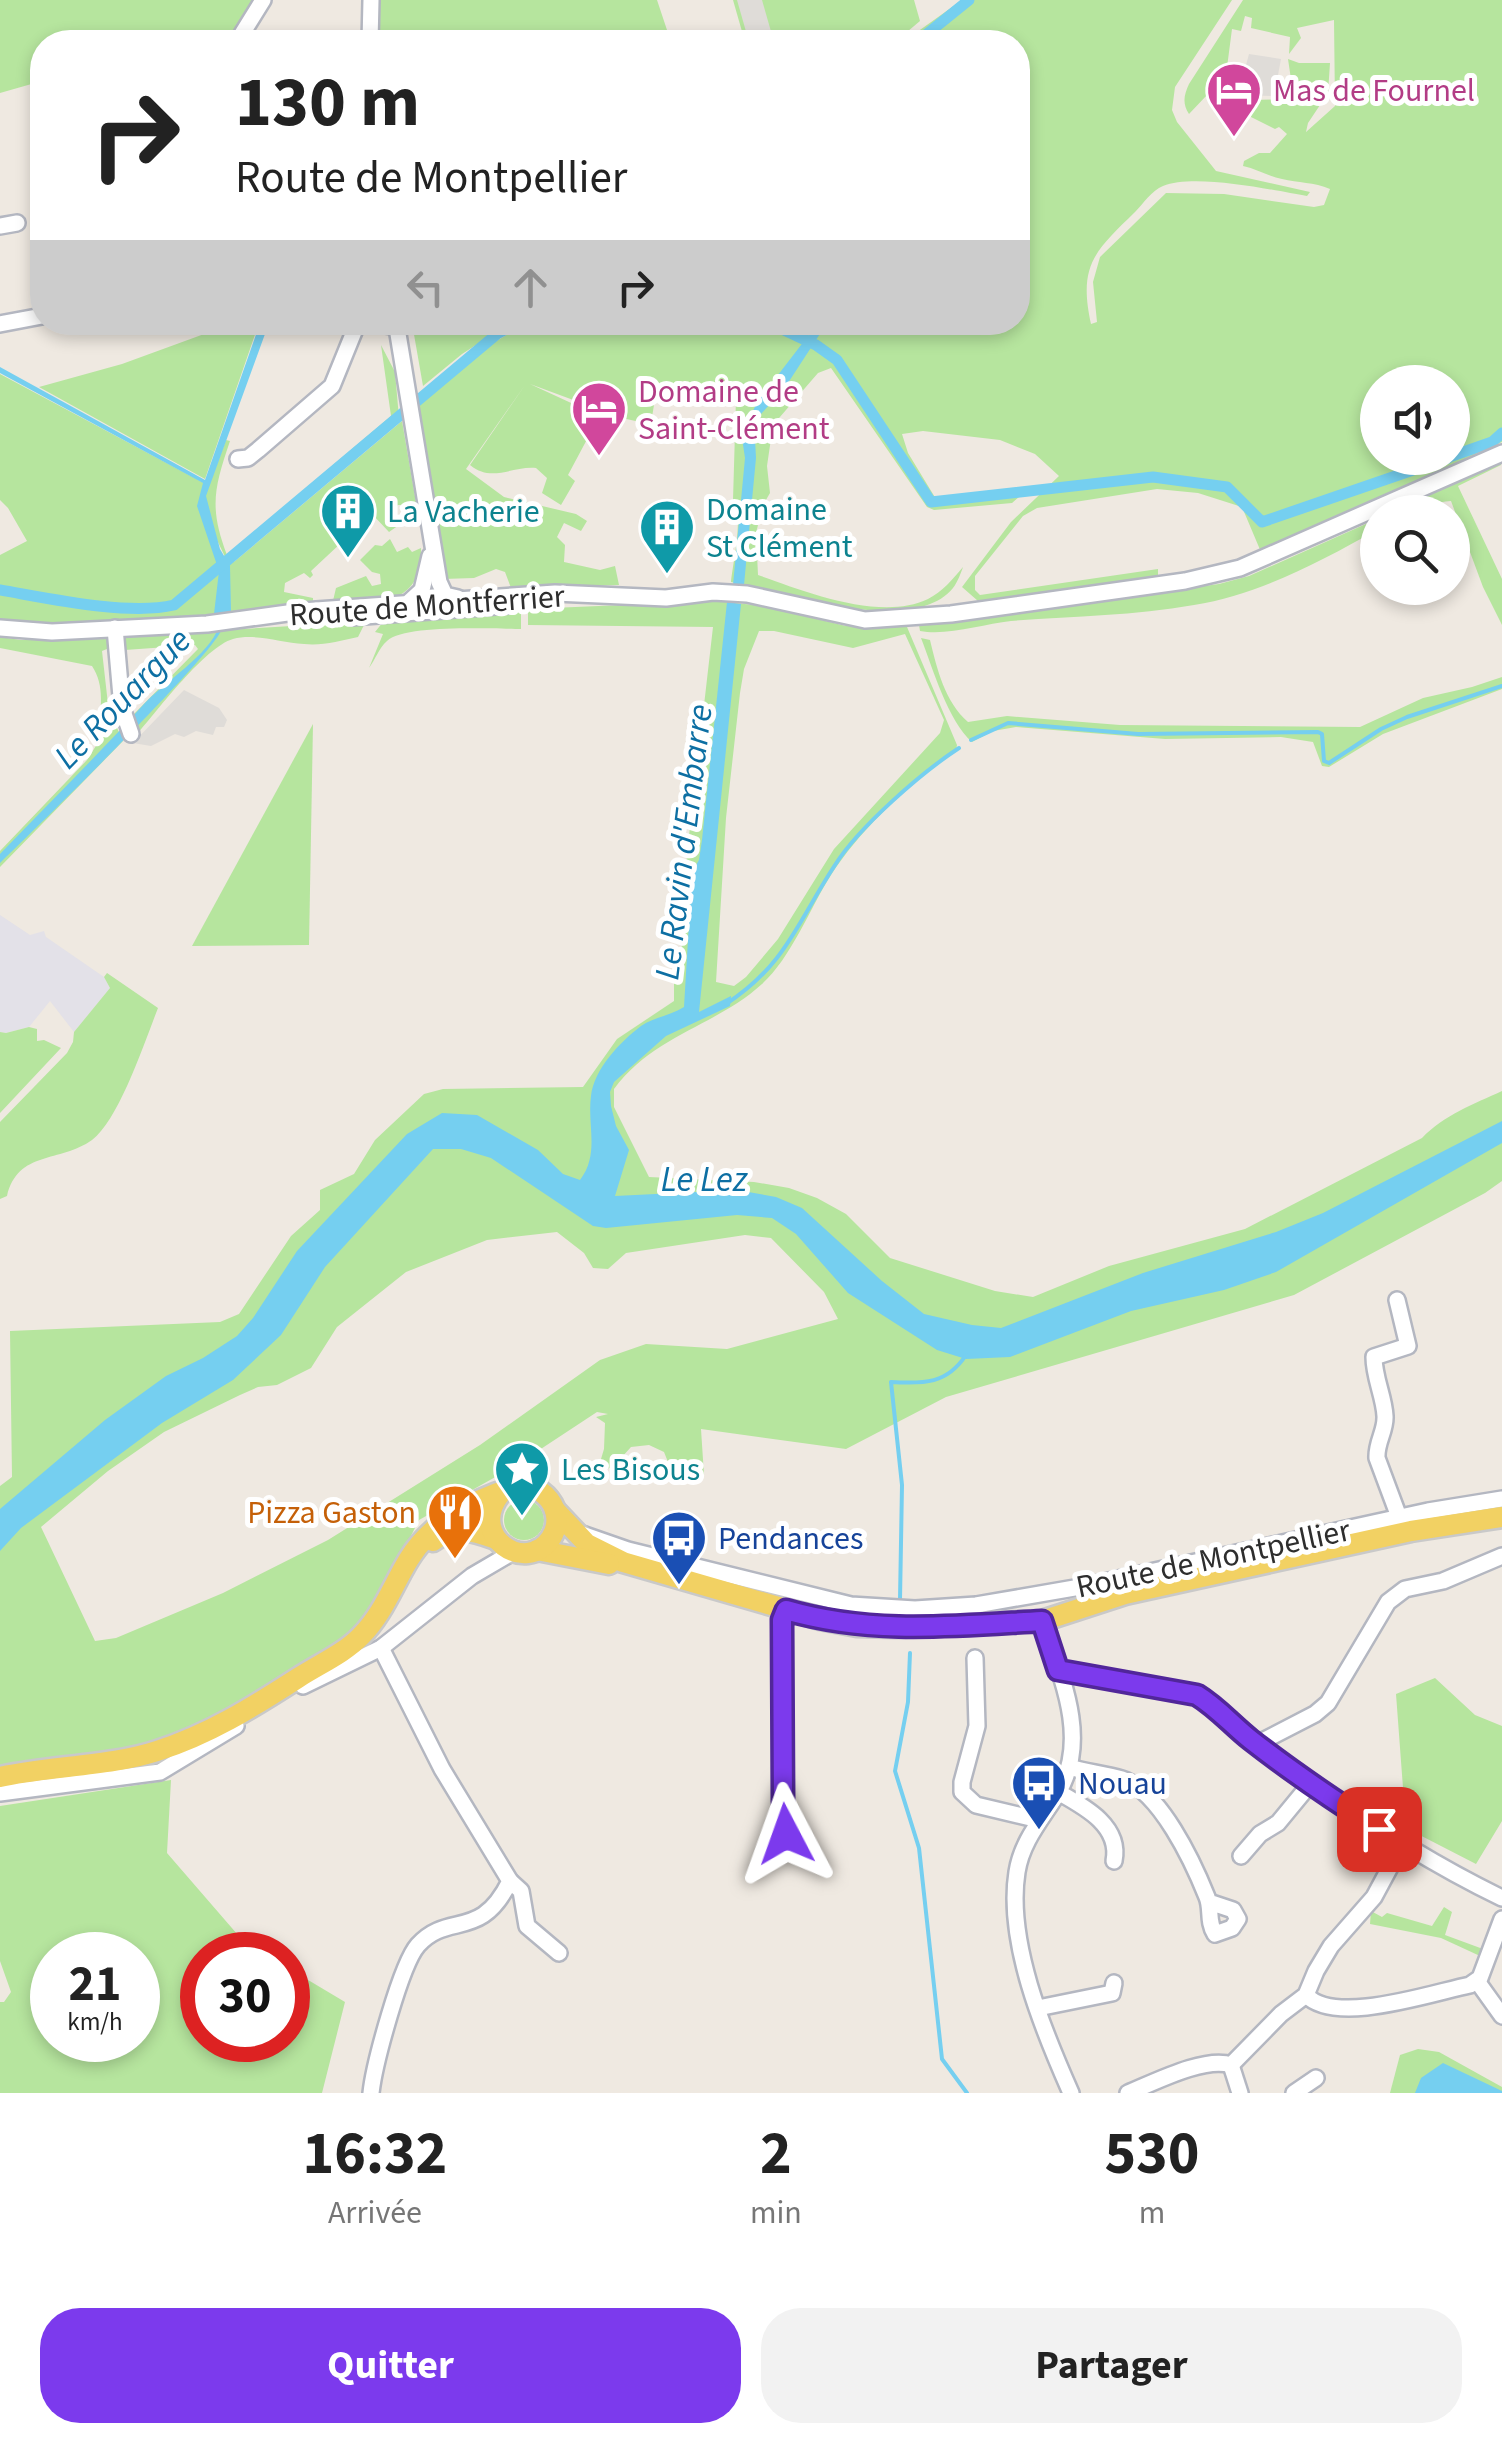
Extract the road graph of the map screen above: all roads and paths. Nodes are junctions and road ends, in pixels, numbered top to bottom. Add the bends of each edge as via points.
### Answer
1 (263, 0) edge
2 (371, 0) edge
3 (244, 30) edge
4 (370, 30) edge
5 (17, 223) dead end
6 (0, 226) edge
7 (30, 318) edge
8 (0, 324) edge
9 (353, 335) edge
10 (399, 335) edge
11 (1502, 453) edge
12 (238, 459) dead end
13 (433, 581) junction
14 (601, 595) junction
15 (459, 598) junction
16 (433, 604) junction
17 (401, 608) junction
18 (0, 628) edge
19 (115, 628) junction
20 (128, 728) dead end
21 (1397, 1300) dead end
22 (500, 1494) junction
23 (1502, 1499) edge
24 (555, 1510) junction
25 (1502, 1517) edge
26 (1399, 1518) junction
27 (573, 1532) junction
28 (504, 1546) junction
29 (537, 1550) junction
30 (1502, 1556) edge
31 (408, 1560) junction
32 (659, 1574) junction
33 (786, 1610) junction
34 (1042, 1621) junction
35 (381, 1648) junction
36 (975, 1658) dead end
37 (1058, 1670) junction
38 (1256, 1744) junction
39 (1069, 1767) junction
40 (0, 1777) edge
41 (1311, 1784) junction
42 (1058, 1792) junction
43 (0, 1794) edge
44 (1039, 1820) junction
45 (786, 1834) dead end
46 (1403, 1844) junction
47 (1242, 1856) dead end
48 (1114, 1861) dead end
49 (510, 1881) junction
50 (1502, 1898) edge
51 (1209, 1902) dead end
52 (1502, 1919) edge
53 (559, 1953) dead end
54 (1477, 1981) junction
55 (1114, 1983) dead end
56 (1306, 1995) junction
57 (1038, 2008) junction
58 (1502, 2018) edge
59 (1502, 2030) edge
60 (1232, 2065) junction
61 (1316, 2078) dead end
62 (371, 2093) edge
63 (1071, 2093) edge
64 (1128, 2093) edge
65 (1240, 2093) edge
66 (1294, 2093) edge

1 - 3 street
2 - 4 street
5 - 6 street
7 - 8 street
9 - 12 street via 332,386 248,458
10 - 13 street
11 - 14 street, Route de Montferrier via 1258,562 1185,581 880,620 747,594
13 - 15 street via 445,595
13 - 16 street
13 - 17 street
14 - 15 street, Route de Montferrier
14 - 16 street, Route de Montferrier
15 - 16 street, Route de Montferrier
16 - 17 street, Route de Montferrier
17 - 19 street, Route de Montferrier
18 - 19 street, Route de Montferrier
19 - 20 street
21 - 26 street via 1408,1346 1374,1357 1374,1366 1385,1419 1377,1458
22 - 24 main road via 526,1486 544,1494
22 - 28 main road via 489,1521
22 - 31 main road via 432,1529
23 - 26 street, Route de Montpellier
24 - 27 main road, Route de Montpellier
24 - 29 main road via 551,1538
25 - 34 main road, Route de Montpellier via 1125,1594
26 - 27 street, Route de Montpellier via 1086,1586 914,1609 837,1602
27 - 32 main road, Route de Montpellier via 609,1557
28 - 29 main road
28 - 31 main road via 457,1530
28 - 35 street
29 - 32 main road, Route de Montpellier
30 - 38 street via 1442,1582 1405,1589 1388,1602 1328,1702
31 - 40 main road via 359,1640 244,1712 155,1752
32 - 33 main road, Route de Montpellier
33 - 34 main road, Route de Montpellier via 857,1626
33 - 45 street
34 - 37 street
35 - 43 street via 317,1678 160,1772
35 - 49 street via 442,1770
36 - 44 street via 977,1726 962,1792 976,1805
37 - 38 street via 1197,1695
37 - 39 street via 1072,1721
38 - 41 street
39 - 42 street
39 - 51 street via 1125,1780 1149,1796
41 - 46 street
41 - 47 street
42 - 44 street
42 - 48 street via 1114,1836
44 - 57 street via 1020,1858 1014,1900
46 - 50 street
46 - 56 street
49 - 53 street via 521,1891 527,1926
49 - 62 street via 485,1917 418,1944 390,2016
52 - 54 street
54 - 56 street via 1342,2010
54 - 58 street
55 - 57 street via 1112,1993
56 - 60 street
57 - 63 street
58 - 59 street via 1496,2024
60 - 64 street via 1196,2068
60 - 65 street
61 - 66 street

